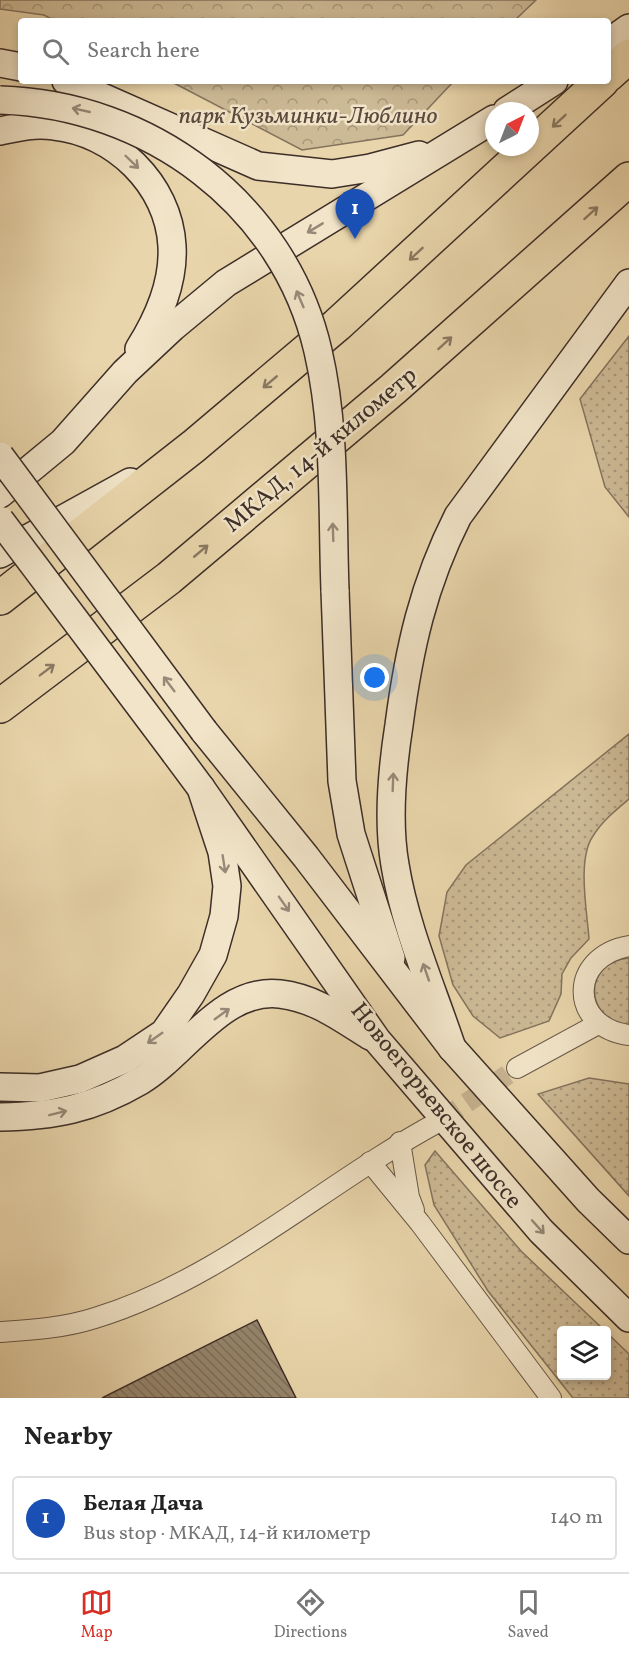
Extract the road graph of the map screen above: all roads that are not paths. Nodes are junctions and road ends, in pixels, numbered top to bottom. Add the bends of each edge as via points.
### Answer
1 (629, 28) edge
2 (611, 41) edge
3 (629, 56) edge
4 (0, 63) edge
5 (18, 66) edge
6 (611, 72) edge
7 (73, 84) edge
8 (549, 84) edge
9 (599, 84) edge
10 (0, 100) edge
11 (521, 102) edge
12 (485, 123) edge
13 (0, 131) edge
14 (454, 142) junction
15 (629, 179) edge
16 (629, 283) edge
17 (125, 372) junction
18 (194, 446) junction
19 (0, 456) edge
20 (0, 494) edge
21 (0, 520) edge
22 (0, 554) edge
23 (0, 598) edge
24 (0, 706) edge
25 (201, 788) junction
26 (629, 946) edge
27 (397, 976) junction
28 (598, 1024) junction
29 (629, 1035) edge
30 (377, 1040) junction
31 (452, 1048) junction
32 (517, 1068) tunnel mouth
33 (0, 1087) edge
34 (0, 1117) edge
35 (442, 1120) tunnel mouth
36 (400, 1142) junction
37 (370, 1162) junction
38 (420, 1223) junction
39 (629, 1240) edge
40 (629, 1318) edge
41 (0, 1332) edge
42 (551, 1398) edge

1 - 2 main road
3 - 6 highway
4 - 5 main road
7 - 14 main road via 258,166 332,174 405,160
8 - 11 main road
9 -> 18 highway via 395,274
27 -> 10 main road, bridge via 354,846 342,781 329,428 318,349 294,285 278,255 250,218 183,156 133,129 90,113 56,105
12 - 14 main road
13 -> 17 main road via 38,125 88,135 119,150 157,193 172,246 170,277 147,336
14 -> 17 main road via 226,283
24 -> 15 highway, МКАД, 14-й километр via 195,556 393,389
31 -> 16 main road via 406,913 394,864 393,761 408,655 436,558 458,516
17 - 20 main road via 63,442
18 - 22 main road
18 - 23 highway
27 -> 19 main road, Новоегорьевское шоссе, bridge via 232,768
21 - 25 main road, Новоегорьевское шоссе, bridge
25 -> 30 main road, Новоегорьевское шоссе
25 -> 33 main road via 222,852 227,886 224,916 213,955 191,994 164,1033 125,1059 80,1079 40,1088
26 - 28 street via 612,949 597,958 586,974 583,992 587,1009
27 - 31 main road, Новоегорьевское шоссе
28 - 29 street via 613,1033
28 - 32 street
34 -> 30 main road via 44,1116 94,1104 141,1080 224,1011 250,997 278,993 310,1000
30 -> 40 main road, Новоегорьевское шоссе via 541,1231
31 - 39 main road, Новоегорьевское шоссе via 588,1200
35 - 36 street
36 - 37 street
36 - 38 street via 409,1197
37 - 38 street
37 - 41 street via 244,1246 137,1303 93,1319
38 - 42 street

